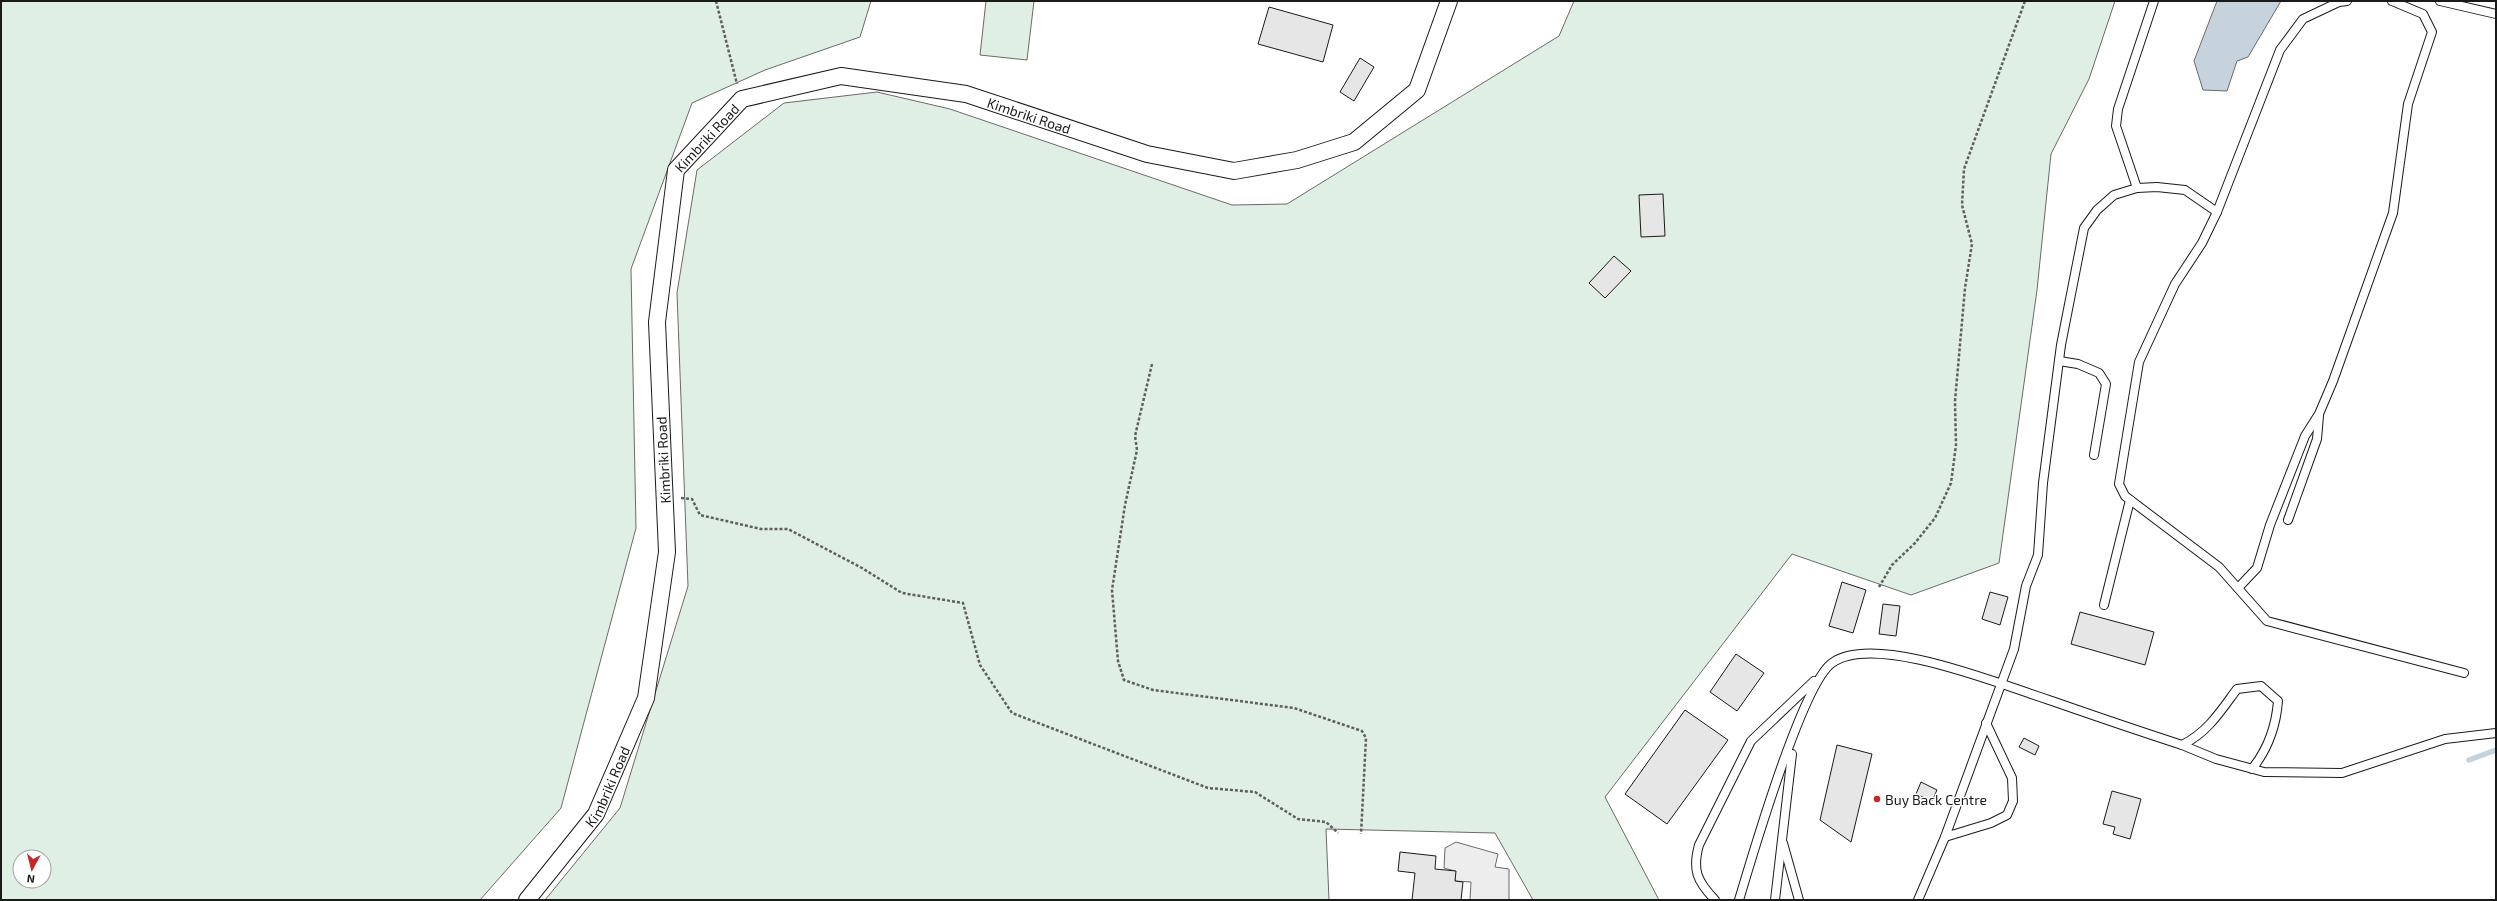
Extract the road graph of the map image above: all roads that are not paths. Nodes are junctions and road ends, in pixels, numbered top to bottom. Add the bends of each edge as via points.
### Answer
1 (1449, 1) edge
2 (2154, 1) edge
3 (2347, 1) edge
4 (2392, 1) edge
5 (2440, 1) edge
6 (2496, 14) edge
7 (2137, 188) junction
8 (2217, 212) junction
9 (2059, 361) junction
10 (2319, 414) junction
11 (2094, 455) dead end
12 (2130, 500) junction
13 (2288, 520) dead end
14 (2238, 588) junction
15 (2104, 605) dead end
16 (2464, 673) dead end
17 (1818, 678) junction
18 (2000, 684) junction
19 (1986, 723) junction
20 (2496, 733) edge
21 (1794, 737) junction
22 (2182, 745) junction
23 (2252, 769) junction
24 (1945, 837) junction
25 (1782, 838) junction
26 (527, 900) edge
27 (1715, 900) edge
28 (1739, 900) edge
29 (1775, 900) edge
30 (1799, 900) edge
31 (1918, 900) edge

1 - 26 street, Kimbriki Road via 1417,90 1354,142 1297,160 1234,171 1147,154 966,94 841,76 742,99 676,170 657,322 667,552 646,698 596,814
2 - 7 lane via 2118,109 2116,126
3 - 8 lane via 2339,2 2303,19 2280,50
4 - 10 lane via 2423,14 2432,32 2408,104 2393,213
5 - 6 lane
7 - 8 lane via 2185,190
7 - 9 lane via 2114,195 2084,228
8 - 12 lane via 2202,243 2175,284 2139,362 2119,484
9 - 11 lane via 2078,364 2099,373 2106,384
9 - 18 lane via 2043,483 2038,555 2026,586 2014,648
10 - 13 lane via 2317,439
10 - 14 lane via 2305,436 2270,525 2257,568
12 - 14 lane via 2219,567
12 - 15 lane
14 - 16 lane via 2267,621
17 - 18 lane via 1832,663 1851,654 1875,654 1952,668
17 - 21 lane
17 - 27 lane via 1751,741 1699,845 1696,873
18 - 19 lane
18 - 22 lane
19 - 24 lane
19 - 24 lane via 2012,778 2013,801 2007,815 1991,823
20 - 23 lane via 2445,739 2342,773 2264,772
21 - 25 lane
21 - 28 lane
22 - 23 lane via 2216,759
22 - 23 lane via 2198,737 2212,724 2237,689 2261,686 2278,701 2277,717 2265,752
24 - 31 lane
25 - 29 lane
25 - 30 lane

